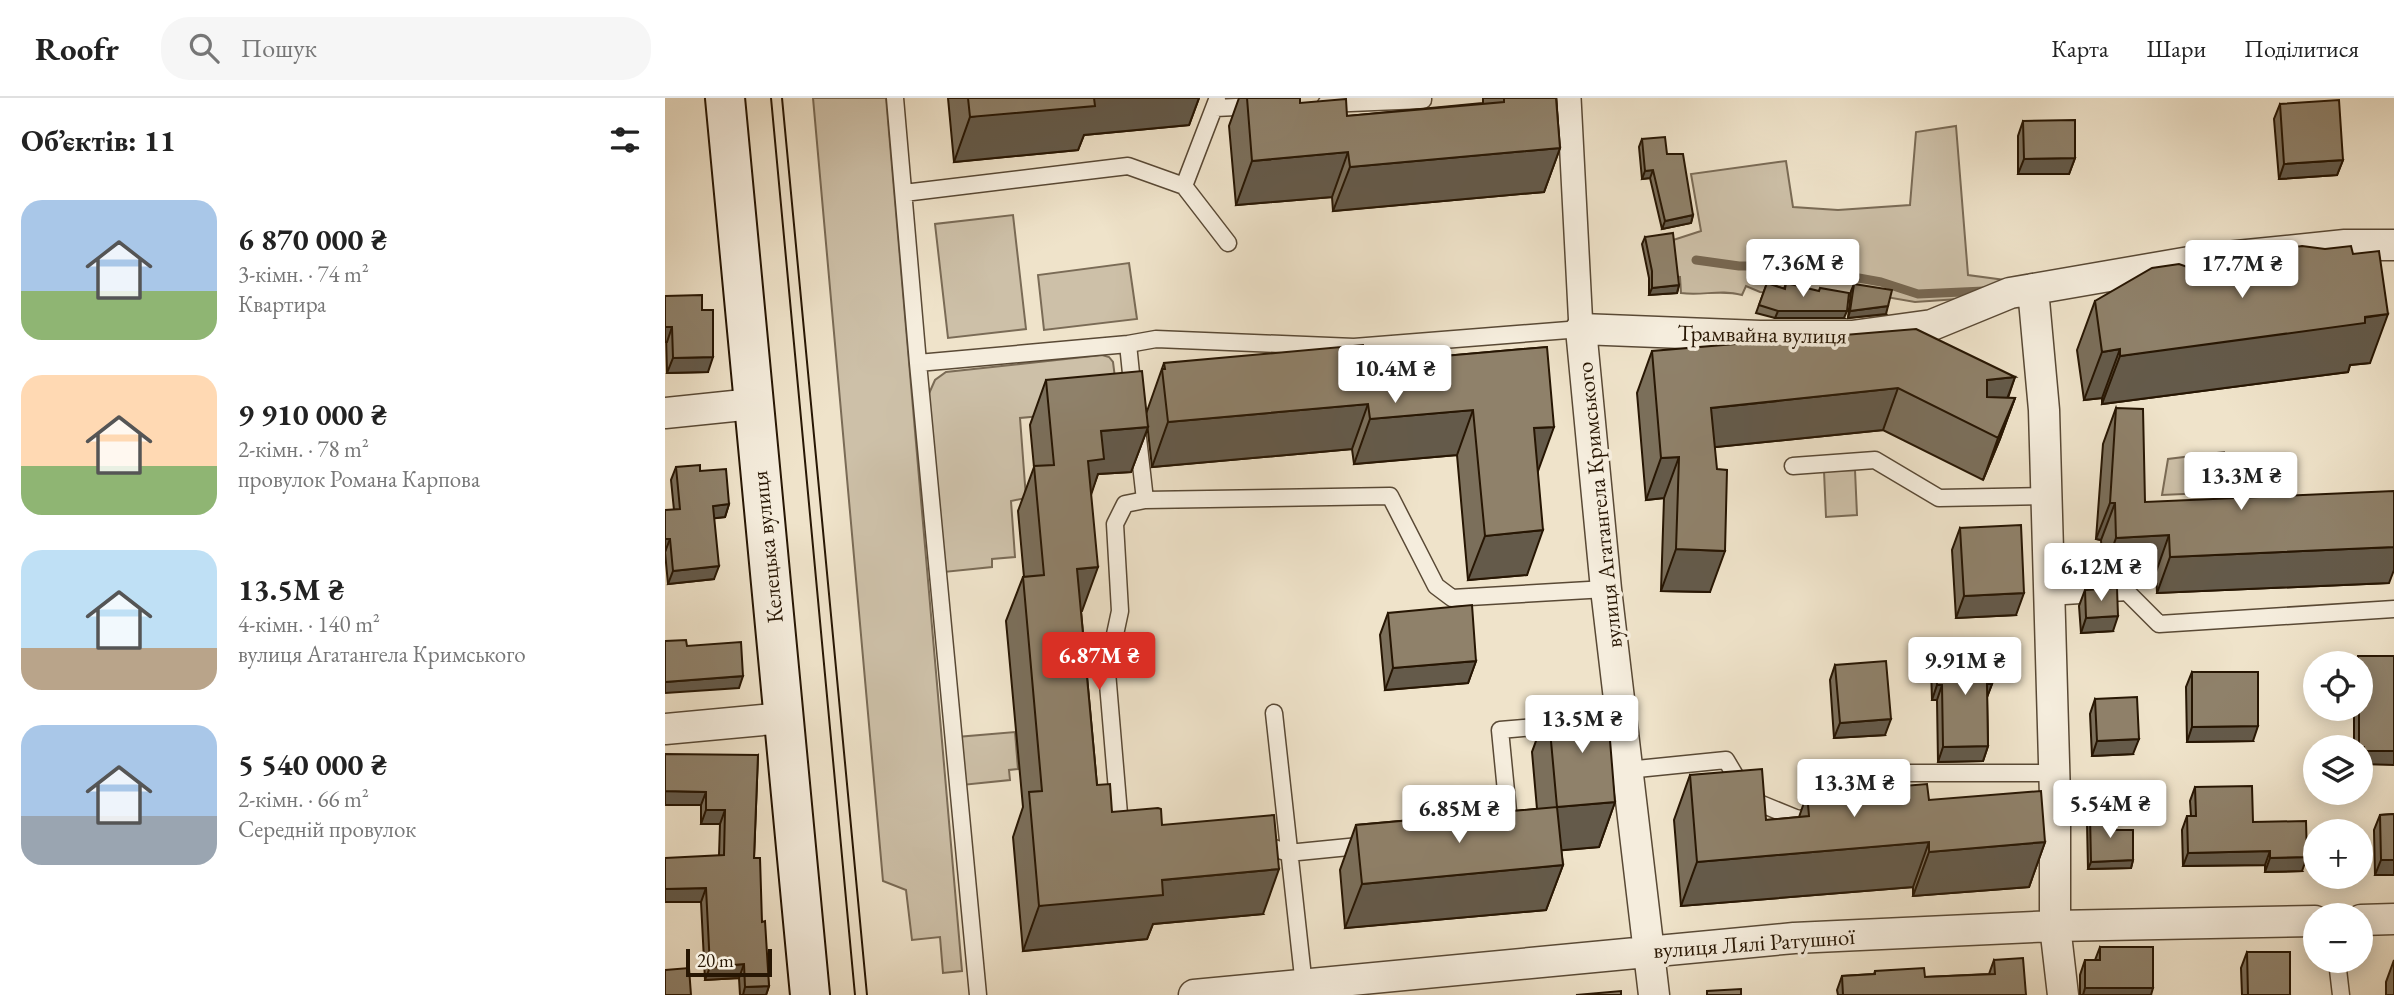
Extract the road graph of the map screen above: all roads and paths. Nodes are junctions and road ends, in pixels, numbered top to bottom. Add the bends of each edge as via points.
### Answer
1 (725, 98) edge
2 (895, 98) edge
3 (1423, 98) edge
4 (1569, 98) edge
5 (1216, 103) edge
6 (1312, 104) edge
7 (1271, 106) edge
8 (1184, 186) junction
9 (904, 193) junction
10 (1227, 243) dead end
11 (2394, 245) edge
12 (2033, 289) junction
13 (1581, 329) junction
14 (1128, 344) junction
15 (918, 363) junction
16 (753, 404) junction
17 (665, 413) edge
18 (1793, 466) dead end
19 (2046, 496) junction
20 (1145, 500) junction
21 (1606, 589) junction
22 (2049, 597) junction
23 (2394, 609) edge
24 (1274, 713) dead end
25 (784, 718) junction
26 (1581, 723) edge
27 (665, 729) edge
28 (1627, 770) junction
29 (1879, 773) dead end
30 (2050, 789) junction
31 (1825, 817) edge
32 (1138, 834) edge
33 (1496, 834) edge
34 (1240, 836) edge
35 (1385, 844) edge
36 (1288, 853) junction
37 (2394, 919) edge
38 (2373, 920) edge
39 (2303, 921) edge
40 (2055, 926) junction
41 (1648, 951) junction
42 (2338, 973) edge
43 (1304, 986) junction
44 (810, 995) edge
45 (978, 995) edge
46 (1195, 995) edge
47 (1654, 995) edge
48 (2063, 995) edge
49 (2341, 995) edge

1 - 16 main road, Келецька вулиця
2 - 9 lane
3 - 6 lane
4 - 13 street, вулиця Агатангела Кримського
5 - 7 lane
5 - 8 lane
8 - 9 lane via 1128,166
8 - 10 lane
9 - 15 lane
11 - 12 street, Трамвайна вулиця via 2345,245 2207,259
12 - 13 street, Трамвайна вулиця via 2010,293 1932,325 1852,336
12 - 19 street
13 - 14 lane via 1353,347 1156,339
13 - 21 street, вулиця Агатангела Кримського
14 - 15 lane
14 - 20 lane
15 - 45 lane
16 - 17 street
16 - 25 main road, Келецька вулиця
18 - 19 lane via 1875,460 1939,498
19 - 22 street
20 - 21 lane via 1390,496 1436,586 1452,598
20 - 32 lane via 1125,504 1115,524 1120,611 1107,672 1119,814
21 - 28 street, вулиця Агатангела Кримського via 1615,720
22 - 23 lane via 2127,592 2158,624
22 - 30 street
24 - 36 lane
25 - 27 street
25 - 44 main road, Келецька вулиця
26 - 33 lane via 1500,730 1510,832
28 - 31 lane via 1726,760 1749,799 1798,819
28 - 41 street, вулиця Агатангела Кримського
29 - 30 lane
30 - 40 street
34 - 36 lane
35 - 36 lane
36 - 43 lane
37 - 38 street
39 - 40 street, вулиця Лялі Ратушної
40 - 41 street, вулиця Лялі Ратушної via 1794,938
40 - 48 street
41 - 43 street, вулиця Лялі Ратушної
41 - 47 street, вулиця Агатангела Кримського
42 - 49 lane
43 - 46 street, вулиця Лялі Ратушної

